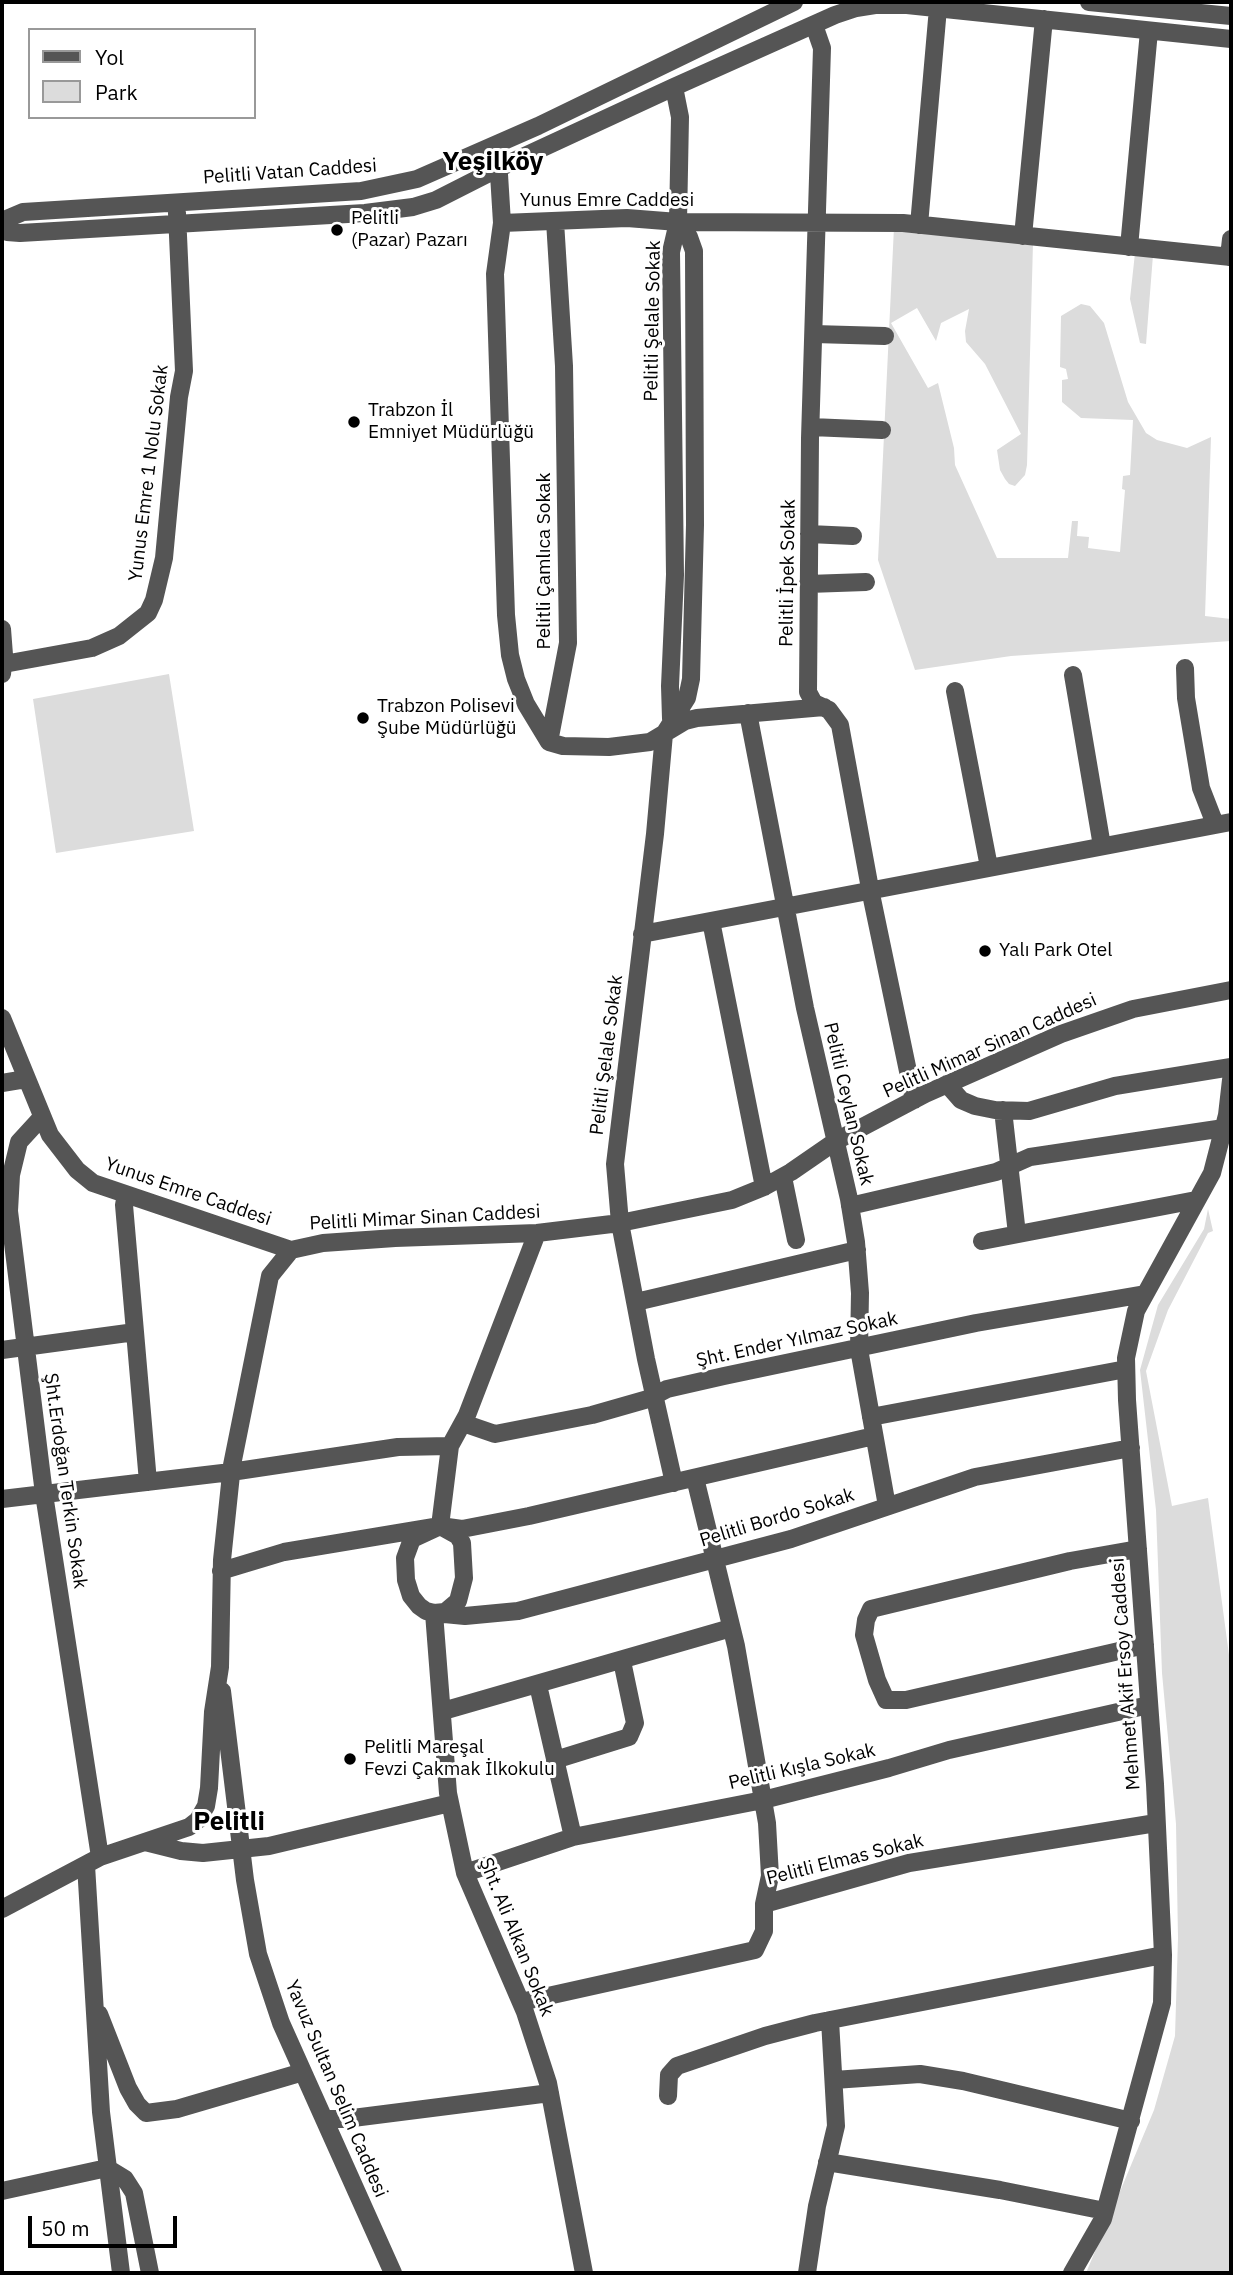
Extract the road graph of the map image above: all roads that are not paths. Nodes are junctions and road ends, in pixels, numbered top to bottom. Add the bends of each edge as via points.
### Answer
1 (794, 2) edge
2 (1089, 2) edge
3 (938, 8) junction
4 (1231, 16) edge
5 (1044, 19) junction
6 (814, 26) junction
7 (1149, 31) junction
8 (1231, 39) edge
9 (674, 87) junction
10 (497, 144) junction
11 (499, 168) junction
12 (176, 201) junction
13 (2, 220) edge
14 (555, 221) junction
15 (678, 222) junction
16 (177, 223) junction
17 (502, 223) junction
18 (817, 223) junction
19 (919, 225) junction
20 (2, 228) edge
21 (1023, 236) junction
22 (1129, 247) junction
23 (1231, 251) edge
24 (814, 334) junction
25 (885, 336) dead end
26 (811, 427) junction
27 (883, 430) dead end
28 (809, 534) junction
29 (853, 536) dead end
30 (866, 582) dead end
31 (808, 584) junction
32 (2, 629) edge
33 (1185, 668) dead end
34 (3, 669) edge
35 (1073, 675) dead end
36 (954, 691) dead end
37 (824, 707) junction
38 (748, 713) junction
39 (667, 727) junction
40 (549, 742) junction
41 (1223, 823) edge
42 (1102, 846) junction
43 (989, 867) junction
44 (870, 890) junction
45 (784, 907) junction
46 (711, 921) junction
47 (642, 934) junction
48 (1231, 995) edge
49 (2, 1018) edge
50 (1231, 1067) edge
51 (26, 1079) junction
52 (1231, 1080) edge
53 (2, 1083) edge
54 (947, 1084) junction
55 (914, 1100) junction
56 (1003, 1110) junction
57 (41, 1118) junction
58 (1224, 1128) junction
59 (836, 1141) junction
60 (1009, 1166) junction
61 (783, 1177) junction
62 (764, 1187) junction
63 (126, 1194) junction
64 (1196, 1200) junction
65 (850, 1206) junction
66 (621, 1223) junction
67 (537, 1233) junction
68 (1017, 1234) junction
69 (796, 1240) dead end
70 (982, 1241) dead end
71 (291, 1250) junction
72 (857, 1250) junction
73 (1145, 1294) junction
74 (636, 1302) junction
75 (135, 1332) junction
76 (26, 1347) junction
77 (859, 1349) junction
78 (2, 1350) edge
79 (1126, 1370) junction
80 (655, 1395) junction
81 (871, 1417) junction
82 (463, 1423) junction
83 (874, 1436) junction
84 (450, 1446) junction
85 (1130, 1448) junction
86 (231, 1472) junction
87 (695, 1478) junction
88 (148, 1482) junction
89 (674, 1483) junction
90 (44, 1494) junction
91 (2, 1499) edge
92 (887, 1506) junction
93 (440, 1526) junction
94 (1138, 1549) junction
95 (714, 1560) junction
96 (221, 1571) junction
97 (434, 1613) junction
98 (731, 1628) junction
99 (1145, 1645) junction
100 (622, 1661) junction
101 (219, 1667) junction
102 (537, 1685) junction
103 (1149, 1705) junction
104 (443, 1711) junction
105 (555, 1760) junction
106 (763, 1800) junction
107 (450, 1803) junction
108 (1156, 1823) junction
109 (573, 1837) junction
110 (145, 1842) junction
111 (242, 1849) junction
112 (93, 1861) junction
113 (465, 1873) junction
114 (764, 1904) junction
115 (2, 1909) edge
116 (1163, 1955) junction
117 (94, 2001) junction
118 (521, 2002) junction
119 (830, 2020) junction
120 (303, 2072) junction
121 (834, 2080) junction
122 (550, 2093) junction
123 (668, 2096) dead end
124 (324, 2119) junction
125 (1131, 2120) junction
126 (827, 2162) junction
127 (107, 2168) junction
128 (2, 2191) edge
129 (1105, 2210) junction
130 (121, 2273) edge
131 (150, 2273) edge
132 (393, 2273) edge
133 (584, 2273) edge
134 (807, 2273) edge
135 (1072, 2273) edge

1 - 10 street, Pelitli Vatan Caddesi
2 - 4 street
3 - 5 street
3 - 6 street via 875,5
3 - 19 street
5 - 7 street
5 - 21 street
6 - 9 street
6 - 18 street, Pelitli İpek Sokak via 822,48
7 - 8 street
7 - 22 street
9 - 11 street
9 - 15 street, Pelitli Şelale Sokak via 680,117
10 - 11 street, Yunus Emre Caddesi
10 - 12 street, Pelitli Vatan Caddesi via 416,179 361,191
11 - 16 street via 413,207
11 - 17 street, Yunus Emre Caddesi
12 - 13 street, Pelitli Vatan Caddesi via 23,212
12 - 16 street, Yunus Emre 1 Nolu Sokak
14 - 15 street, Yunus Emre Caddesi via 626,218
14 - 17 street, Yunus Emre Caddesi
14 - 40 street, Pelitli Çamlıca Sokak via 564,366 568,643
15 - 18 street, Yunus Emre Caddesi
15 - 39 street, Pelitli Şelale Sokak via 671,252 675,534
16 - 20 street via 20,233
16 - 34 street, Yunus Emre 1 Nolu Sokak via 184,371 164,558 154,600 148,613 120,636 92,648
17 - 40 street via 495,274 506,615 510,656 526,704
18 - 19 street, Yunus Emre Caddesi
18 - 24 street, Pelitli İpek Sokak
19 - 21 street, Yunus Emre Caddesi
21 - 22 street, Yunus Emre Caddesi
22 - 23 street, Yunus Emre Caddesi
24 - 25 street
24 - 26 street, Pelitli İpek Sokak
26 - 27 street
26 - 28 street, Pelitli İpek Sokak
28 - 29 street
28 - 31 street, Pelitli İpek Sokak
30 - 31 street
31 - 37 street, Pelitli İpek Sokak via 808,692 814,703
32 - 34 street
33 - 41 street via 1201,788 1209,813
35 - 42 street
36 - 43 street
37 - 38 street
37 - 44 street, Pelitli İpek Sokak via 840,725
38 - 39 street via 697,718
38 - 45 street, Pelitli Ceylan Sokak
39 - 40 street via 650,743 609,747
39 - 47 street, Pelitli Şelale Sokak
41 - 42 street
42 - 43 street
43 - 44 street
44 - 45 street
44 - 55 street, Pelitli İpek Sokak
45 - 46 street
45 - 59 street, Pelitli Ceylan Sokak
46 - 47 street
46 - 62 street
47 - 66 street, Pelitli Şelale Sokak via 615,1164
48 - 54 street, Pelitli Mimar Sinan Caddesi via 1155,1004 1105,1018
49 - 51 street, Yunus Emre Caddesi
50 - 56 street via 1115,1086 1029,1111
51 - 53 street
51 - 57 street, Yunus Emre Caddesi
52 - 58 street, Mehmet Akif Ersoy Caddesi
54 - 55 street, Pelitli Mimar Sinan Caddesi
54 - 56 street via 961,1100
55 - 59 street, Pelitli Mimar Sinan Caddesi
56 - 60 street
57 - 63 street, Yunus Emre Caddesi via 77,1170 93,1183
57 - 76 street, Şht.Erdoğan Terkin Sokak via 19,1142 11,1175 9,1211
58 - 60 street via 1030,1157
58 - 64 street, Mehmet Akif Ersoy Caddesi via 1212,1173
59 - 61 street, Pelitli Mimar Sinan Caddesi
59 - 65 street, Pelitli Ceylan Sokak
60 - 65 street
60 - 68 street
61 - 62 street, Pelitli Mimar Sinan Caddesi
61 - 69 street
62 - 66 street, Pelitli Mimar Sinan Caddesi via 732,1200
63 - 71 street, Yunus Emre Caddesi
63 - 75 street
64 - 68 street
64 - 73 street, Mehmet Akif Ersoy Caddesi
65 - 72 street, Pelitli Ceylan Sokak
66 - 67 street, Pelitli Mimar Sinan Caddesi
66 - 74 street, Pelitli Şelale Sokak
67 - 71 street, Pelitli Mimar Sinan Caddesi via 395,1238
67 - 82 street
68 - 70 street
71 - 86 street, Pelitli Mimar Sinan Caddesi via 270,1276
72 - 74 street
72 - 77 street, Pelitli Ceylan Sokak
73 - 77 street, Şht. Ender Yılmaz Sokak
73 - 79 street, Mehmet Akif Ersoy Caddesi via 1131,1329
74 - 80 street, Pelitli Şelale Sokak
75 - 76 street
75 - 88 street
76 - 78 street
76 - 90 street, Şht.Erdoğan Terkin Sokak
77 - 80 street, Şht. Ender Yılmaz Sokak
77 - 81 street, Pelitli Ceylan Sokak
79 - 81 street
79 - 85 street, Mehmet Akif Ersoy Caddesi
80 - 82 street, Şht. Ender Yılmaz Sokak via 592,1415 495,1433
80 - 89 street, Pelitli Şelale Sokak
81 - 83 street, Pelitli Ceylan Sokak
82 - 84 street
83 - 87 street
83 - 92 street, Pelitli Ceylan Sokak
84 - 86 street via 398,1447
84 - 93 street
85 - 92 street, Pelitli Bordo Sokak via 975,1477
85 - 94 street, Mehmet Akif Ersoy Caddesi
86 - 88 street
86 - 96 street, Pelitli Mimar Sinan Caddesi
87 - 89 street
87 - 95 street, Pelitli Elmas Sokak
88 - 90 street
89 - 93 street via 462,1529
90 - 91 street
90 - 112 street, Şht.Erdoğan Terkin Sokak
92 - 95 street, Pelitli Bordo Sokak
93 - 96 street via 284,1552
93 - 97 street via 462,1543 464,1578 458,1601 445,1612
93 - 97 street via 412,1539 405,1558 411,1596
94 - 99 street, Mehmet Akif Ersoy Caddesi
94 - 99 street via 871,1609 864,1635 886,1700 906,1700
95 - 97 street, Pelitli Bordo Sokak via 518,1611 465,1616
95 - 98 street, Pelitli Elmas Sokak
96 - 101 street, Pelitli Mimar Sinan Caddesi
97 - 104 street, Şht. Ali Alkan Sokak
98 - 100 street
98 - 106 street, Pelitli Elmas Sokak
99 - 103 street, Mehmet Akif Ersoy Caddesi
100 - 102 street
100 - 105 street via 635,1723 629,1737
101 - 110 street, Pelitli Mimar Sinan Caddesi via 205,1806 189,1827
101 - 111 street, Yavuz Sultan Selim Caddesi
102 - 104 street
102 - 105 street
103 - 106 street, Pelitli Kışla Sokak via 949,1750
103 - 108 street, Mehmet Akif Ersoy Caddesi
104 - 107 street, Şht. Ali Alkan Sokak
105 - 109 street
106 - 109 street, Pelitli Kışla Sokak
106 - 114 street, Pelitli Elmas Sokak via 771,1860
107 - 111 street
107 - 113 street, Şht. Ali Alkan Sokak
108 - 114 street, Pelitli Elmas Sokak via 909,1863
108 - 116 street, Mehmet Akif Ersoy Caddesi
109 - 113 street, Pelitli Kışla Sokak
110 - 111 street via 204,1853
110 - 112 street, Pelitli Mimar Sinan Caddesi
111 - 120 street, Yavuz Sultan Selim Caddesi via 258,1954
112 - 115 street, Pelitli Mimar Sinan Caddesi
112 - 117 street, Şht.Erdoğan Terkin Sokak
113 - 118 street, Şht. Ali Alkan Sokak
114 - 118 street via 764,1931 755,1950
116 - 119 street
116 - 125 street, Mehmet Akif Ersoy Caddesi via 1162,2003
117 - 120 street via 128,2088 146,2113 177,2109
117 - 127 street, Şht.Erdoğan Terkin Sokak
118 - 122 street, Şht. Ali Alkan Sokak
119 - 121 street
119 - 123 street via 677,2066 669,2075
120 - 124 street, Yavuz Sultan Selim Caddesi
121 - 125 street via 920,2074
121 - 126 street via 836,2126
122 - 124 street
122 - 133 street, Şht. Ali Alkan Sokak
124 - 132 street, Yavuz Sultan Selim Caddesi
125 - 129 street, Mehmet Akif Ersoy Caddesi
126 - 129 street
126 - 134 street
127 - 128 street
127 - 130 street, Şht.Erdoğan Terkin Sokak
127 - 131 street via 125,2179 134,2193
129 - 135 street, Mehmet Akif Ersoy Caddesi

